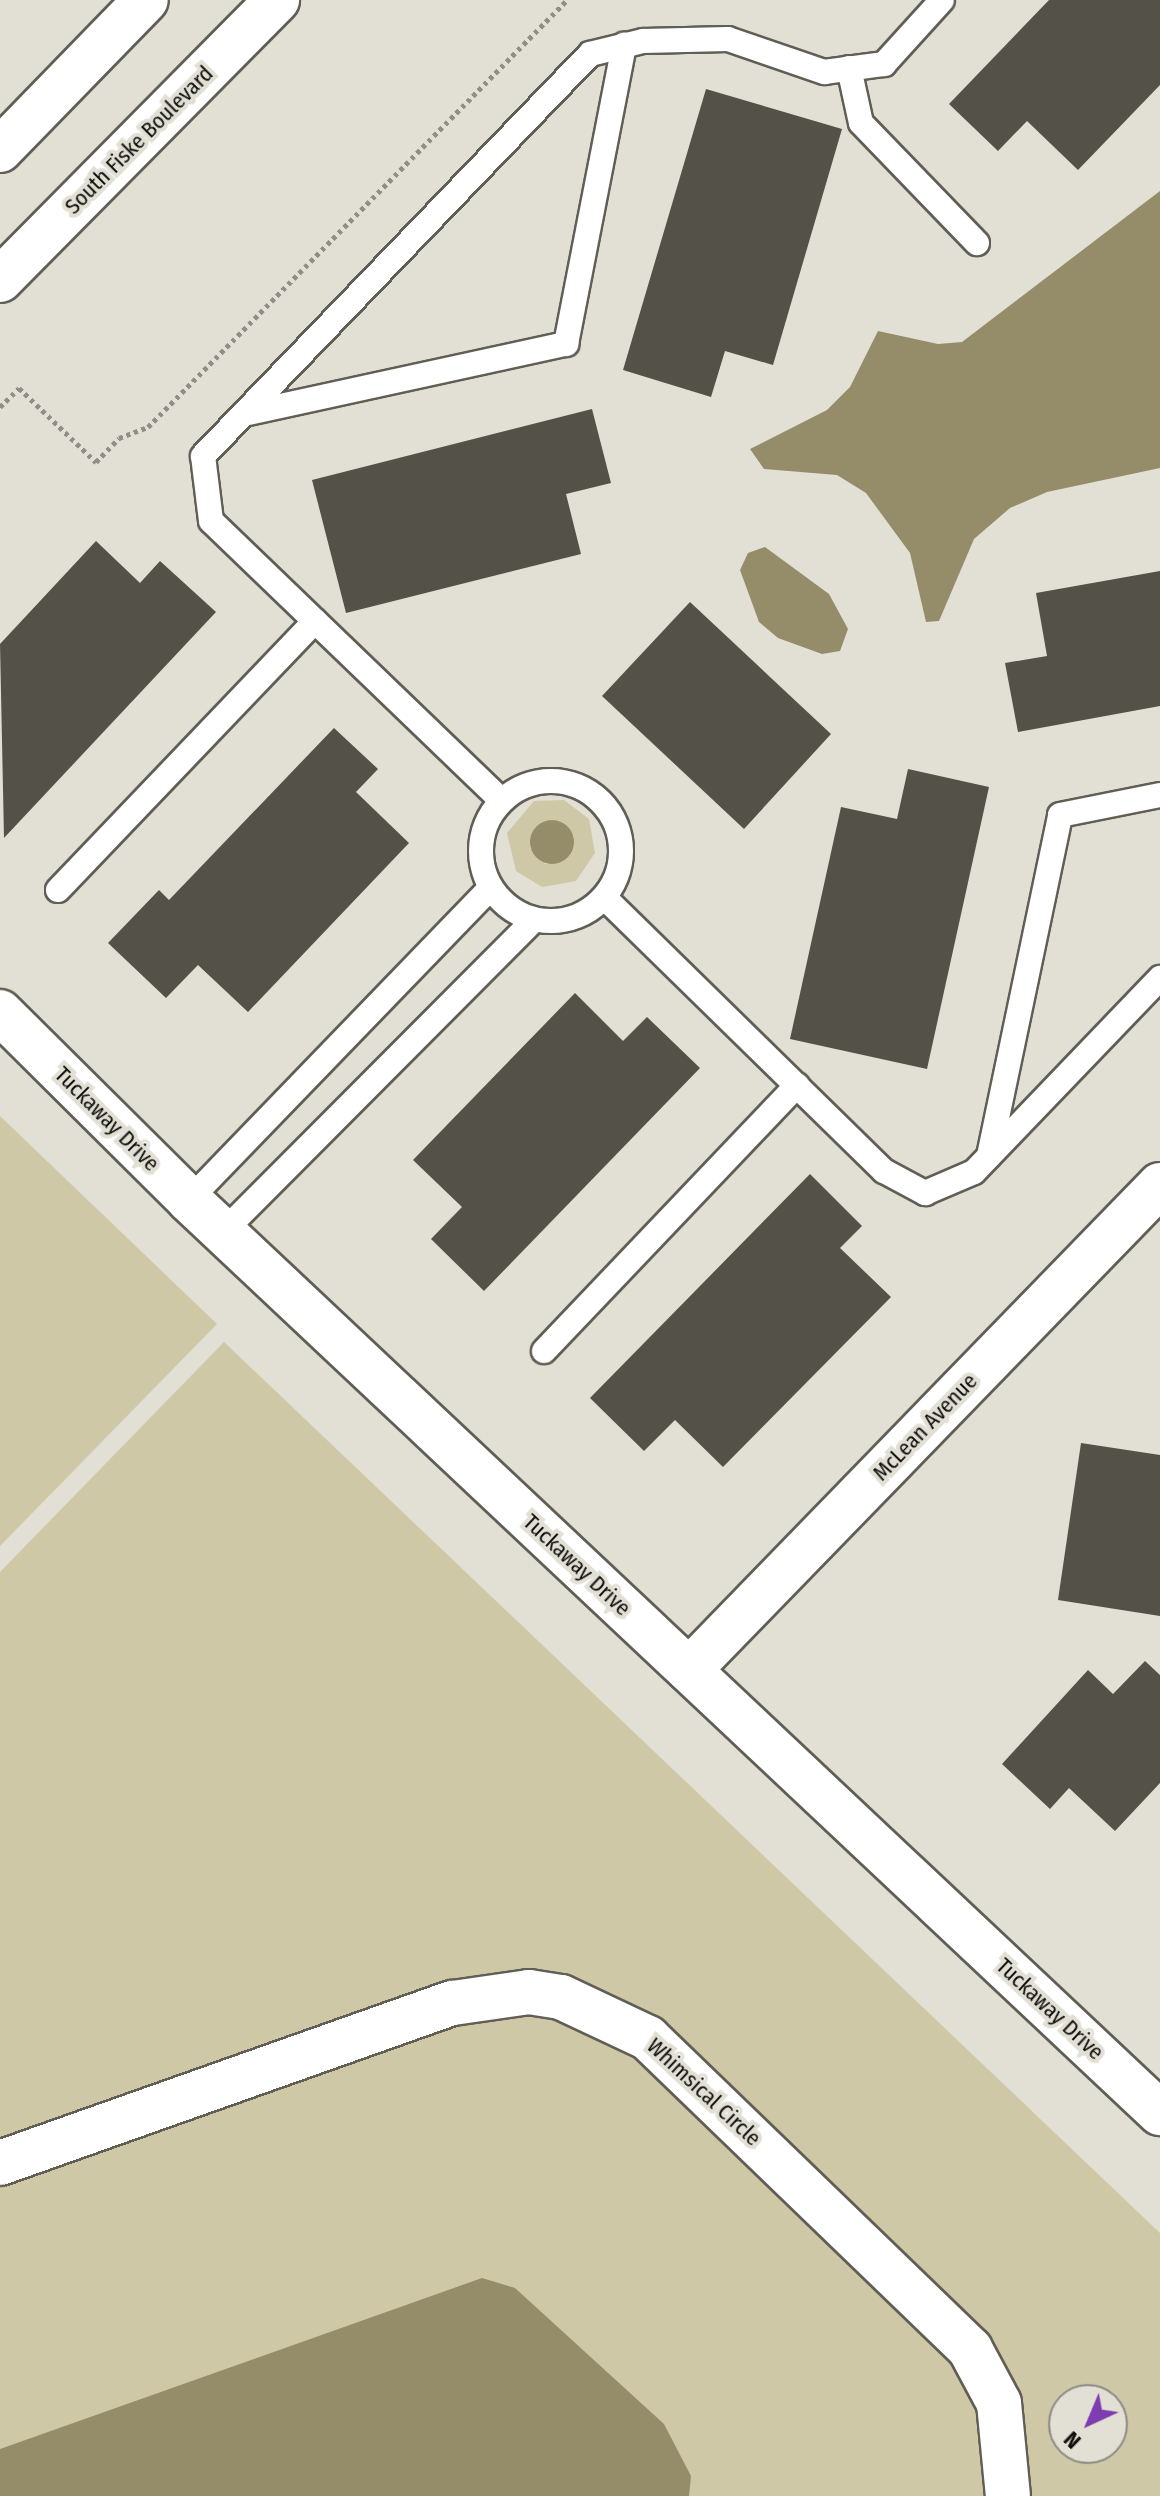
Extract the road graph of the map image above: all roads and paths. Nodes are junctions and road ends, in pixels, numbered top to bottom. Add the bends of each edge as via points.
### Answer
1 (146, 0) edge
2 (277, 0) edge
3 (567, 0) edge
4 (942, 0) edge
5 (624, 45) junction
6 (849, 68) junction
7 (1, 146) edge
8 (977, 243) dead end
9 (0, 280) edge
10 (0, 407) edge
11 (244, 414) junction
12 (315, 621) junction
13 (1160, 795) edge
14 (501, 800) junction
15 (490, 888) junction
16 (58, 890) dead end
17 (605, 898) junction
18 (534, 920) junction
19 (1160, 978) edge
20 (0, 1012) edge
21 (797, 1085) junction
22 (989, 1157) junction
23 (1160, 1185) edge
24 (189, 1200) junction
25 (223, 1232) junction
26 (544, 1351) dead end
27 (689, 1670) junction
28 (1160, 2113) edge
29 (0, 2163) edge
30 (1008, 2496) edge

1 - 7 street
2 - 9 street, South Fiske Boulevard
3 - 10 path via 148,427 119,438 96,462 19,388
4 - 6 lane via 884,64
5 - 6 lane via 728,39 824,72
5 - 11 lane via 590,54
5 - 11 lane via 566,344
6 - 8 lane via 861,123
11 - 12 lane via 203,456 211,521
12 - 14 lane
12 - 16 lane
13 - 22 lane via 1060,815
14 - 15 lane via 480,844
14 - 17 lane via 531,783 555,780 591,792 609,810 621,842 617,877
15 - 18 lane
15 - 24 lane
17 - 18 lane via 583,915
17 - 21 lane
18 - 25 lane
19 - 22 lane
20 - 24 street, Tuckaway Drive
21 - 22 lane via 884,1171 925,1193 974,1172
21 - 26 lane
23 - 27 street, McLean Avenue
24 - 25 street, Tuckaway Drive
25 - 27 street, Tuckaway Drive
27 - 28 street, Tuckaway Drive
29 - 30 street, Whimsical Circle via 453,2003 529,1992 561,1997 648,2038 970,2349 999,2403

